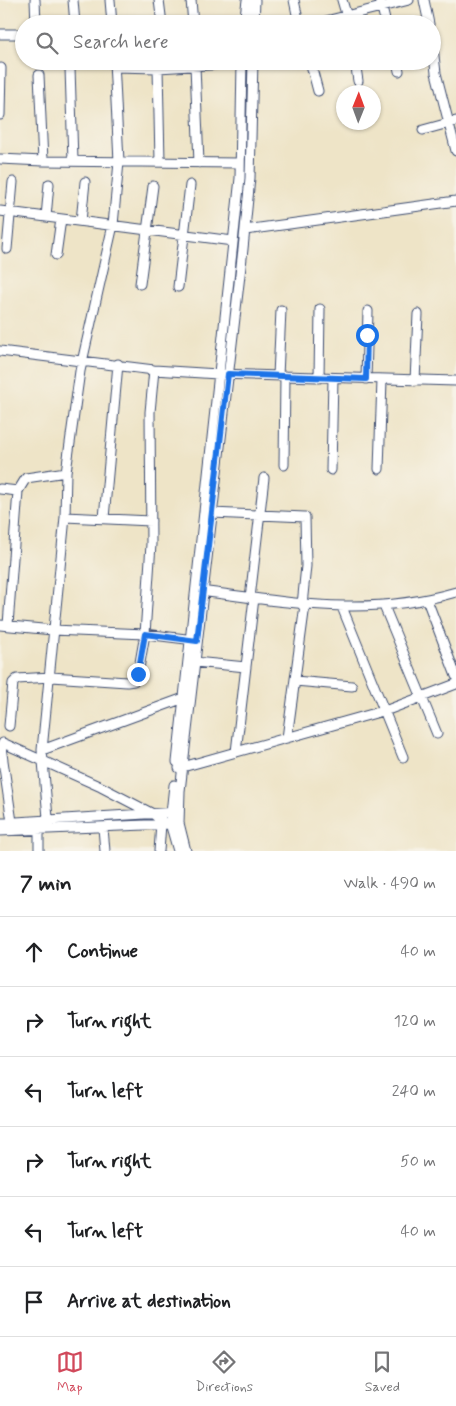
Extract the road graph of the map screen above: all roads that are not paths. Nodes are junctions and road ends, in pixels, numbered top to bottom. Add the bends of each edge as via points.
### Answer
1 (35, 0) edge
2 (73, 0) edge
3 (110, 0) edge
4 (159, 0) edge
5 (191, 0) edge
6 (247, 0) edge
7 (255, 0) edge
8 (294, 0) edge
9 (342, 0) edge
10 (409, 0) edge
11 (424, 0) edge
12 (381, 4) edge
13 (36, 15) edge
14 (74, 15) edge
15 (111, 15) edge
16 (161, 15) edge
17 (192, 15) edge
18 (245, 15) edge
19 (254, 15) edge
20 (298, 15) edge
21 (346, 15) edge
22 (358, 15) edge
23 (427, 15) edge
24 (0, 34) edge
25 (15, 34) edge
26 (1, 68) edge
27 (70, 70) edge
28 (114, 70) edge
29 (158, 70) edge
30 (195, 70) edge
31 (242, 70) edge
32 (253, 70) edge
33 (312, 70) edge
34 (356, 70) edge
35 (436, 70) edge
36 (39, 75) dead end
37 (358, 80) dead end
38 (318, 91) dead end
39 (0, 115) edge
40 (452, 122) edge
41 (423, 130) dead end
42 (456, 151) edge
43 (0, 159) edge
44 (44, 161) junction
45 (72, 161) junction
46 (119, 162) junction
47 (160, 162) junction
48 (200, 163) junction
49 (240, 163) junction
50 (13, 182) dead end
51 (85, 182) dead end
52 (50, 184) dead end
53 (190, 185) dead end
54 (153, 186) dead end
55 (456, 201) edge
56 (0, 211) edge
57 (10, 213) junction
58 (46, 217) junction
59 (61, 219) junction
60 (81, 221) junction
61 (113, 225) junction
62 (148, 230) junction
63 (245, 230) junction
64 (184, 235) junction
65 (233, 241) junction
66 (7, 249) dead end
67 (56, 255) dead end
68 (140, 284) dead end
69 (178, 287) dead end
70 (320, 309) dead end
71 (281, 310) dead end
72 (368, 311) dead end
73 (418, 314) dead end
74 (0, 351) edge
75 (82, 361) junction
76 (118, 364) junction
77 (154, 370) junction
78 (218, 374) junction
79 (228, 374) junction
80 (282, 376) junction
81 (319, 378) junction
82 (333, 378) junction
83 (366, 379) junction
84 (382, 380) junction
85 (415, 381) junction
86 (456, 381) edge
87 (284, 465) dead end
88 (379, 469) dead end
89 (331, 470) dead end
90 (66, 472) junction
91 (264, 478) dead end
92 (0, 489) edge
93 (18, 491) junction
94 (212, 513) junction
95 (259, 514) junction
96 (65, 517) junction
97 (104, 518) junction
98 (151, 521) junction
99 (199, 591) junction
100 (456, 592) edge
101 (252, 598) junction
102 (426, 600) junction
103 (304, 605) junction
104 (384, 606) junction
105 (342, 607) junction
106 (4, 625) edge
107 (53, 630) junction
108 (145, 634) junction
109 (194, 640) junction
110 (195, 662) junction
111 (246, 667) junction
112 (456, 676) edge
113 (51, 677) junction
114 (295, 681) junction
115 (456, 684) edge
116 (352, 686) dead end
117 (422, 697) junction
118 (184, 698) junction
119 (385, 710) junction
120 (437, 734) dead end
121 (287, 738) junction
122 (1, 746) edge
123 (42, 750) junction
124 (236, 752) junction
125 (403, 757) dead end
126 (43, 761) junction
127 (179, 768) junction
128 (175, 812) junction
129 (153, 814) junction
130 (12, 822) junction
131 (0, 823) edge
132 (169, 823) junction
133 (49, 825) junction
134 (39, 826) junction
135 (104, 828) junction
136 (0, 831) edge
137 (39, 851) edge
138 (106, 851) edge
139 (159, 851) edge
140 (178, 851) edge
141 (186, 851) edge

1 - 13 street
2 - 14 street
3 - 15 street
4 - 16 street
5 - 17 street
6 - 18 street
7 - 19 street
8 - 20 street
9 - 21 street
10 - 12 street
11 - 23 street
12 - 22 street
24 - 25 street
26 - 39 street
27 - 45 street
28 - 46 street
29 - 47 street
30 - 48 street
31 - 49 street
32 - 63 street
33 - 38 street
34 - 37 street
35 - 40 street
36 - 44 street
40 - 41 street
40 - 42 street
43 - 44 street
44 - 45 street
45 - 46 street
46 - 47 street
46 - 61 street
47 - 48 street
48 - 49 street
49 - 65 street
50 - 57 street
51 - 60 street
52 - 58 street
53 - 64 street
54 - 62 street
55 - 63 street
56 - 57 street
57 - 58 street
57 - 66 street
58 - 59 street
59 - 60 street
59 - 67 street
60 - 61 street
61 - 62 street
61 - 75 street
62 - 64 street
62 - 68 street
63 - 79 street
64 - 65 street
64 - 69 street
65 - 78 street
70 - 81 street
71 - 80 street
72 - 83 street
73 - 85 street
74 - 75 street
75 - 76 street
75 - 90 street
76 - 77 street
76 - 97 street
77 - 78 street
77 - 98 street via 150,412
78 - 79 street
78 - 99 street
79 - 80 street
79 - 94 street
80 - 81 street
80 - 87 street
81 - 82 street
82 - 83 street
82 - 89 street
83 - 84 street
84 - 85 street
84 - 88 street
85 - 86 street
90 - 93 street via 26,478
90 - 96 street
91 - 95 street
92 - 93 street
93 - 106 street
94 - 95 street
94 - 99 street
95 - 101 street
95 - 103 street via 305,518
96 - 97 street
96 - 107 street
97 - 98 street
98 - 108 street
99 - 101 street
99 - 109 street
100 - 102 street
101 - 103 street
101 - 111 street
102 - 104 street
102 - 112 street
103 - 105 street
103 - 114 street
104 - 105 street
104 - 117 street
105 - 119 street
106 - 107 street
107 - 108 street
107 - 113 street
108 - 109 street
108 - 113 street via 134,681
109 - 110 street
109 - 118 street
110 - 111 street
110 - 127 street
111 - 124 street
113 - 122 street via 15,680 8,726
113 - 123 street
114 - 116 street
114 - 121 street
115 - 117 street
117 - 119 street
117 - 120 street
118 - 123 street
118 - 127 street
119 - 121 street
119 - 125 street
121 - 124 street
122 - 126 street
122 - 130 street
123 - 126 street
124 - 127 street
126 - 129 street
126 - 133 street
127 - 128 street
128 - 129 street
128 - 132 street
129 - 132 street
129 - 133 street
130 - 131 street
130 - 134 street
132 - 135 street
132 - 139 street
132 - 140 street
132 - 141 street
133 - 134 street
133 - 135 street
134 - 136 street
134 - 137 street
135 - 138 street

